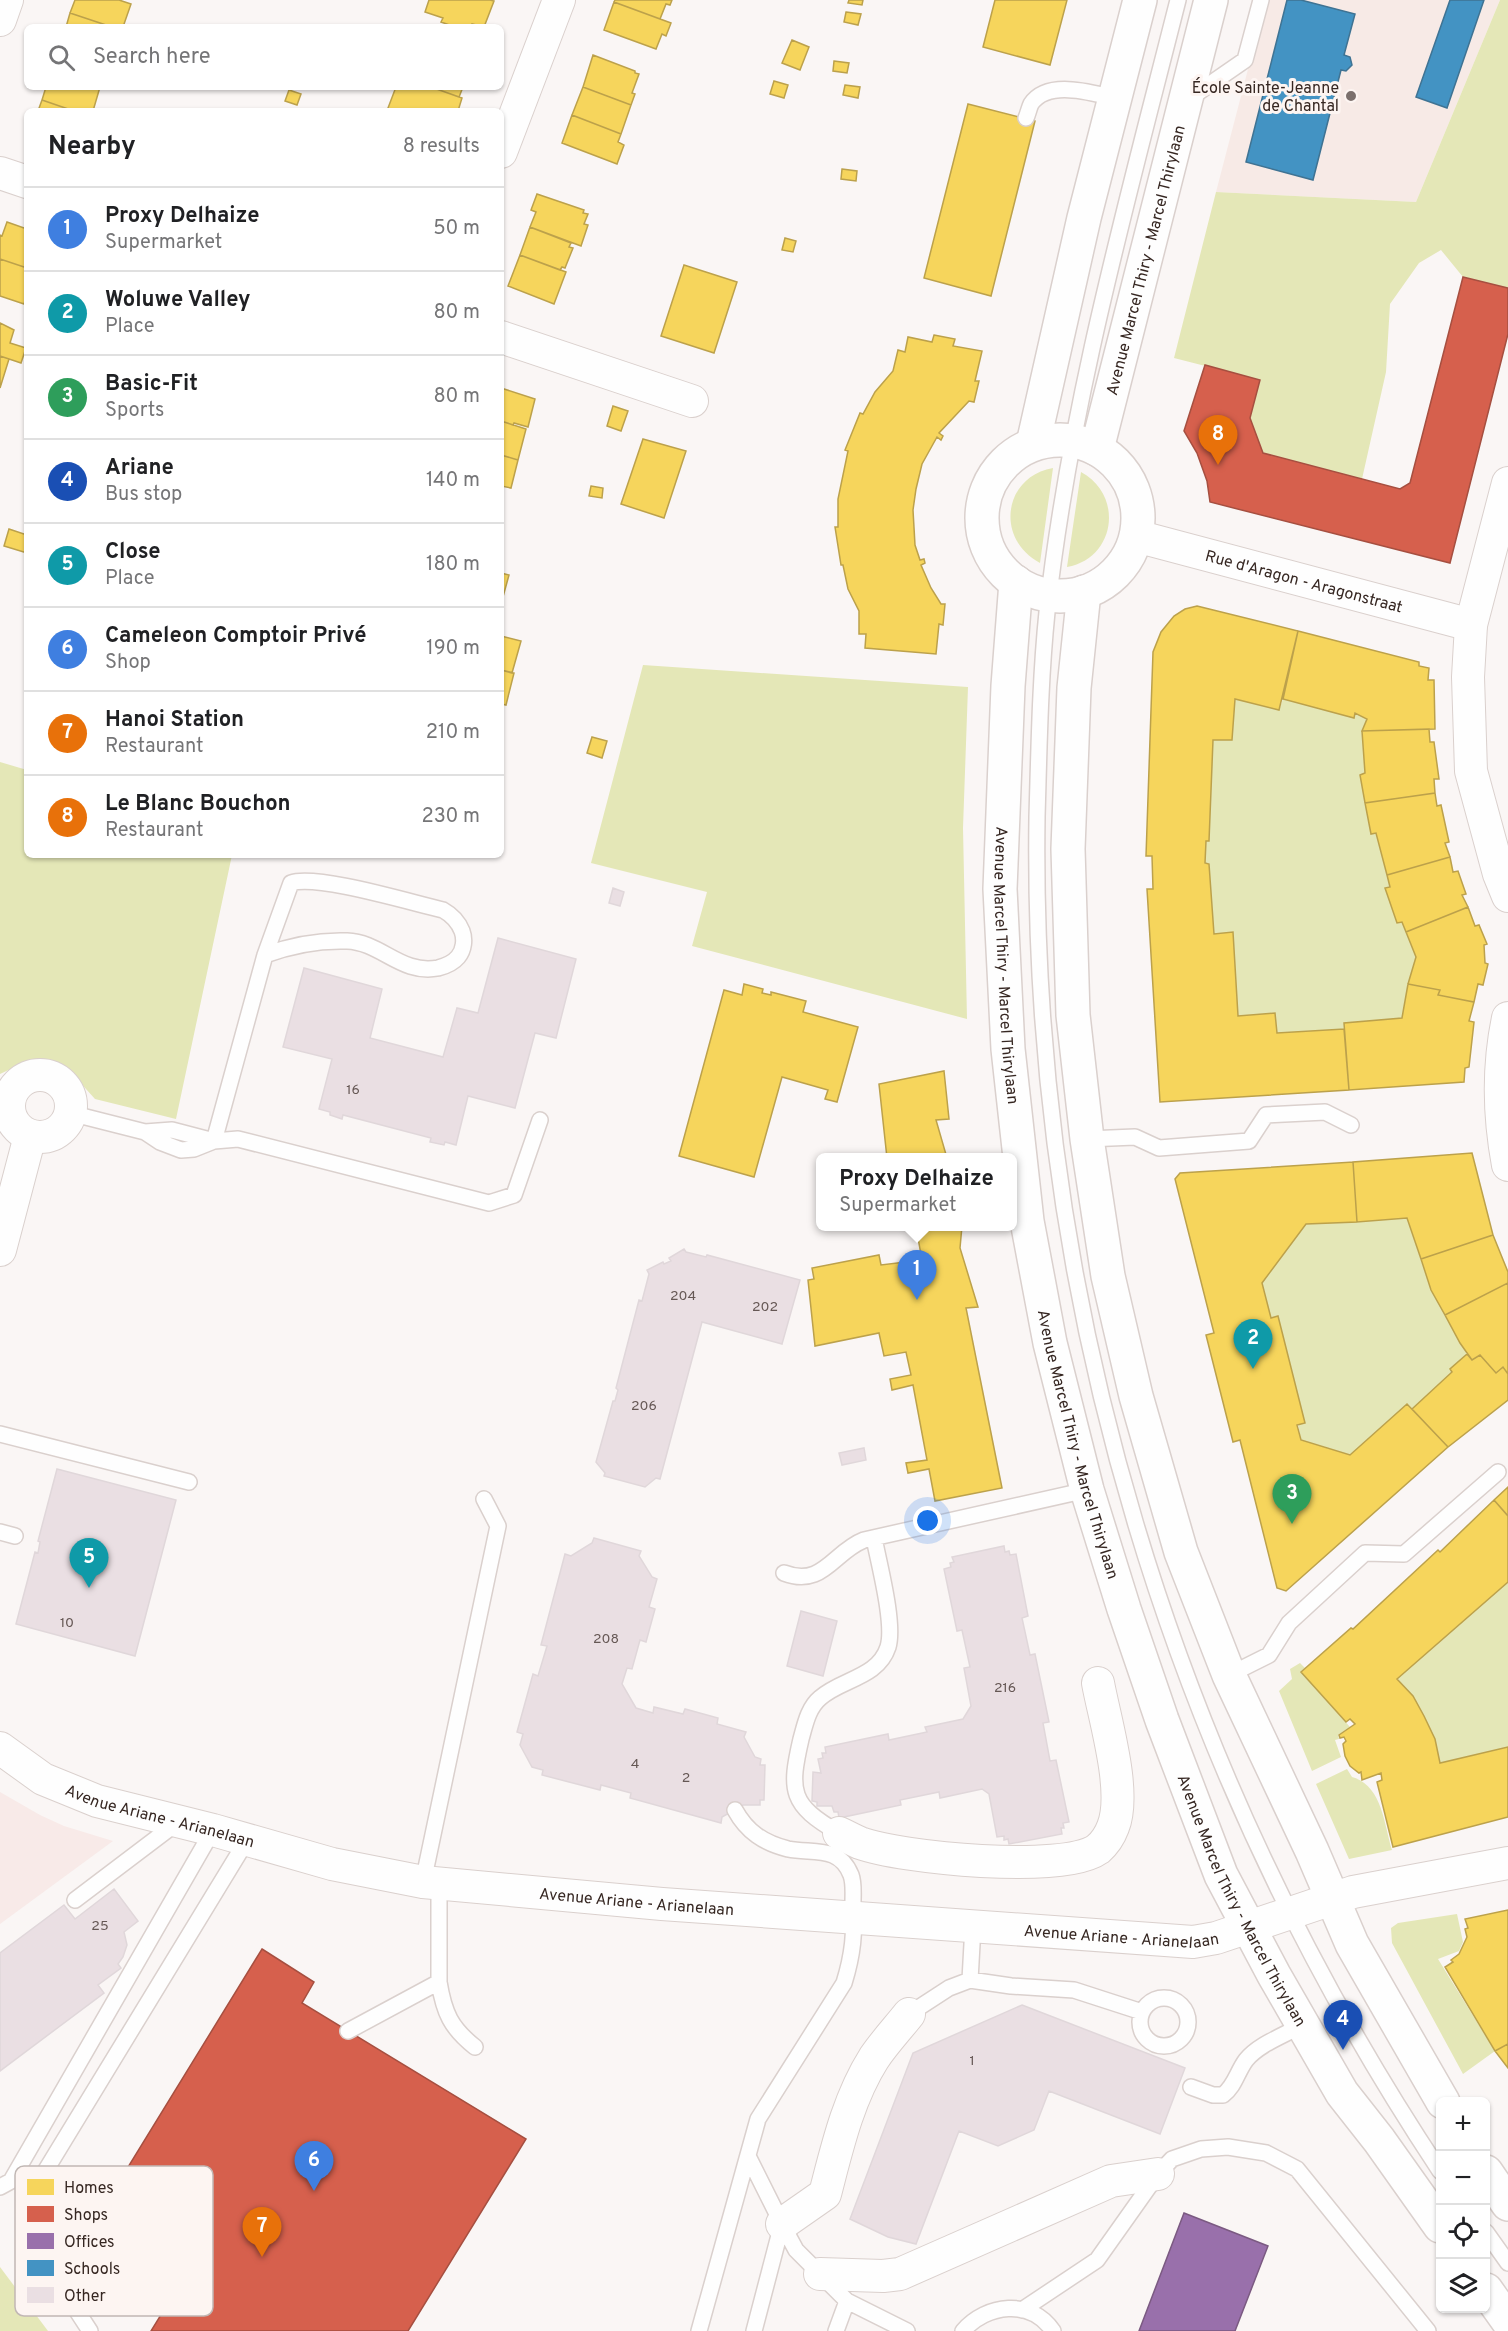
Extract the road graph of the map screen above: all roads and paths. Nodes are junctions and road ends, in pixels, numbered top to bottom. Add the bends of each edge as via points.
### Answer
1 (7, 0) edge
2 (559, 0) edge
3 (1140, 0) edge
4 (1178, 0) edge
5 (1211, 0) edge
6 (1260, 0) edge
7 (0, 20) edge
8 (1115, 98) junction
9 (1185, 102) junction
10 (1026, 118) dead end
11 (504, 144) edge
12 (0, 173) edge
13 (24, 181) edge
14 (504, 339) edge
15 (692, 401) dead end
16 (1033, 444) junction
17 (1084, 445) junction
18 (1508, 483) edge
19 (1136, 536) junction
20 (1016, 582) junction
21 (1084, 592) junction
22 (1050, 596) junction
23 (1471, 625) junction
24 (1508, 896) edge
25 (265, 955) junction
26 (1508, 1018) edge
27 (5, 1096) edge
28 (70, 1113) junction
29 (540, 1120) dead end
30 (1351, 1125) dead end
31 (30, 1136) junction
32 (1087, 1140) junction
33 (214, 1141) junction
34 (1508, 1165) edge
35 (0, 1250) edge
36 (0, 1434) edge
37 (1498, 1472) dead end
38 (189, 1482) dead end
39 (1087, 1490) junction
40 (484, 1499) dead end
41 (874, 1538) junction
42 (784, 1573) dead end
43 (1229, 1675) junction
44 (1098, 1683) dead end
45 (0, 1748) edge
46 (735, 1810) dead end
47 (179, 1821) junction
48 (213, 1830) junction
49 (839, 1833) joint
50 (247, 1840) junction
51 (1508, 1863) edge
52 (431, 1883) junction
53 (1333, 1899) junction
54 (75, 1900) dead end
55 (1291, 1913) junction
56 (854, 1918) junction
57 (973, 1926) junction
58 (1248, 1927) junction
59 (970, 1980) junction
60 (439, 1982) junction
61 (1142, 2012) dead end
62 (909, 2014) joint
63 (1302, 2025) junction
64 (348, 2031) dead end
65 (475, 2047) dead end
66 (1191, 2087) dead end
67 (1440, 2097) edge
68 (748, 2156) junction
69 (1436, 2165) edge
70 (20, 2166) edge
71 (48, 2166) edge
72 (15, 2174) edge
73 (1158, 2174) junction
74 (1490, 2179) edge
75 (0, 2187) edge
76 (1508, 2204) edge
77 (1436, 2220) edge
78 (782, 2224) junction
79 (1490, 2239) edge
80 (1508, 2263) edge
81 (820, 2274) junction
82 (1490, 2297) edge
83 (847, 2301) junction
84 (1022, 2310) junction
85 (80, 2316) edge
86 (1508, 2321) edge
87 (90, 2331) edge
88 (699, 2331) edge
89 (754, 2331) edge
90 (836, 2331) edge
91 (907, 2331) edge
92 (963, 2331) edge
93 (1053, 2331) edge
94 (1428, 2331) edge

1 - 7 street
2 - 11 street
3 - 8 main road
4 - 17 lane, Avenue Marcel Thiry - Marcel Thirylaan via 1112,262
5 - 9 main road, Avenue Marcel Thiry - Marcel Thirylaan
6 - 9 lane via 1245,60
8 - 10 lane via 1057,90 1042,95 1031,105
8 - 16 main road
9 - 17 main road, Avenue Marcel Thiry - Marcel Thirylaan
12 - 13 street
14 - 15 street
16 - 17 main road via 1056,440
16 - 20 main road via 1009,459 996,474 982,511 989,550 999,567
17 - 19 main road via 1113,461 1126,477 1138,516
17 - 22 lane, Avenue Marcel Thiry - Marcel Thirylaan
18 - 23 street
19 - 21 main road via 1119,570
19 - 23 street, Rue d'Aragon - Aragonstraat
20 - 22 main road
20 - 39 main road, Avenue Marcel Thiry - Marcel Thirylaan via 1000,890 1008,1049 1027,1221 1050,1343
21 - 22 main road
21 - 32 main road via 1074,688 1068,849 1073,1015
22 - 55 lane, Avenue Marcel Thiry - Marcel Thirylaan via 1038,767 1040,990 1061,1189 1079,1294 1125,1492 1172,1640 1199,1711
23 - 24 street via 1471,771
25 - 25 lane via 288,889 298,880 323,882 443,910 460,926 464,943 456,960 427,969 407,966 350,941 309,942
25 - 33 lane
26 - 34 street via 1503,1044 1501,1125
27 - 28 street via 27,1078 46,1075 63,1085 69,1094
27 - 31 street via 15,1125
28 - 31 street via 60,1130 41,1137
28 - 33 lane via 144,1132 181,1150
29 - 33 lane via 514,1195 489,1203 238,1139
30 - 32 lane via 1325,1112 1266,1115 1249,1141 1159,1148 1135,1137
31 - 35 street
32 - 43 main road via 1108,1276 1136,1396 1181,1552
36 - 38 lane
37 - 43 lane via 1404,1554 1365,1553 1289,1623 1269,1656
39 - 41 lane
39 - 58 main road, Avenue Marcel Thiry - Marcel Thirylaan via 1166,1730 1217,1868
40 - 52 lane via 498,1526
41 - 42 lane via 853,1545 810,1576
41 - 49 lane via 889,1624 888,1646 882,1661 869,1672 825,1694 811,1708 794,1772 801,1803 821,1823
43 - 53 main road
44 - 49 street via 1117,1781 1118,1806 1114,1826 1098,1849 1051,1860 988,1861 886,1849
45 - 47 street, Avenue Ariane - Arianelaan via 43,1779 97,1801
46 - 56 lane via 743,1824 765,1841 789,1849 828,1852 842,1861 852,1877
47 - 48 street, Avenue Ariane - Arianelaan
47 - 54 lane
48 - 50 street, Avenue Ariane - Arianelaan
48 - 70 lane
50 - 52 street, Avenue Ariane - Arianelaan via 332,1864
50 - 71 lane
51 - 53 street, Avenue Ariane - Arianelaan
52 - 56 street, Avenue Ariane - Arianelaan
52 - 60 lane
53 - 55 street, Avenue Ariane - Arianelaan
53 - 67 main road via 1352,1944
55 - 58 street, Avenue Ariane - Arianelaan
55 - 69 lane, Avenue Marcel Thiry - Marcel Thirylaan via 1392,2098
56 - 57 street, Avenue Ariane - Arianelaan
56 - 68 lane via 852,1958 844,1983 758,2119
57 - 58 street, Avenue Ariane - Arianelaan via 1193,1942
57 - 59 lane
58 - 63 main road, Avenue Marcel Thiry - Marcel Thirylaan
59 - 61 lane via 1074,1990
59 - 62 lane via 931,1998
60 - 64 lane
60 - 65 lane via 451,2024
62 - 78 street via 874,2058 856,2093 839,2138 825,2194
63 - 66 lane via 1248,2058 1231,2089 1223,2095
63 - 77 main road, Avenue Marcel Thiry - Marcel Thirylaan via 1342,2093
68 - 78 lane
68 - 88 lane
72 - 75 lane
73 - 81 street via 1111,2181 900,2274
73 - 84 lane via 1097,2260
73 - 94 lane via 1172,2159 1201,2149 1228,2147 1266,2153 1297,2169
74 - 76 main road
78 - 81 lane via 796,2250
78 - 89 lane
79 - 80 lane
81 - 83 lane
82 - 86 main road
83 - 90 lane
83 - 91 lane
84 - 92 lane via 990,2311
84 - 93 lane via 1038,2316
85 - 87 lane

